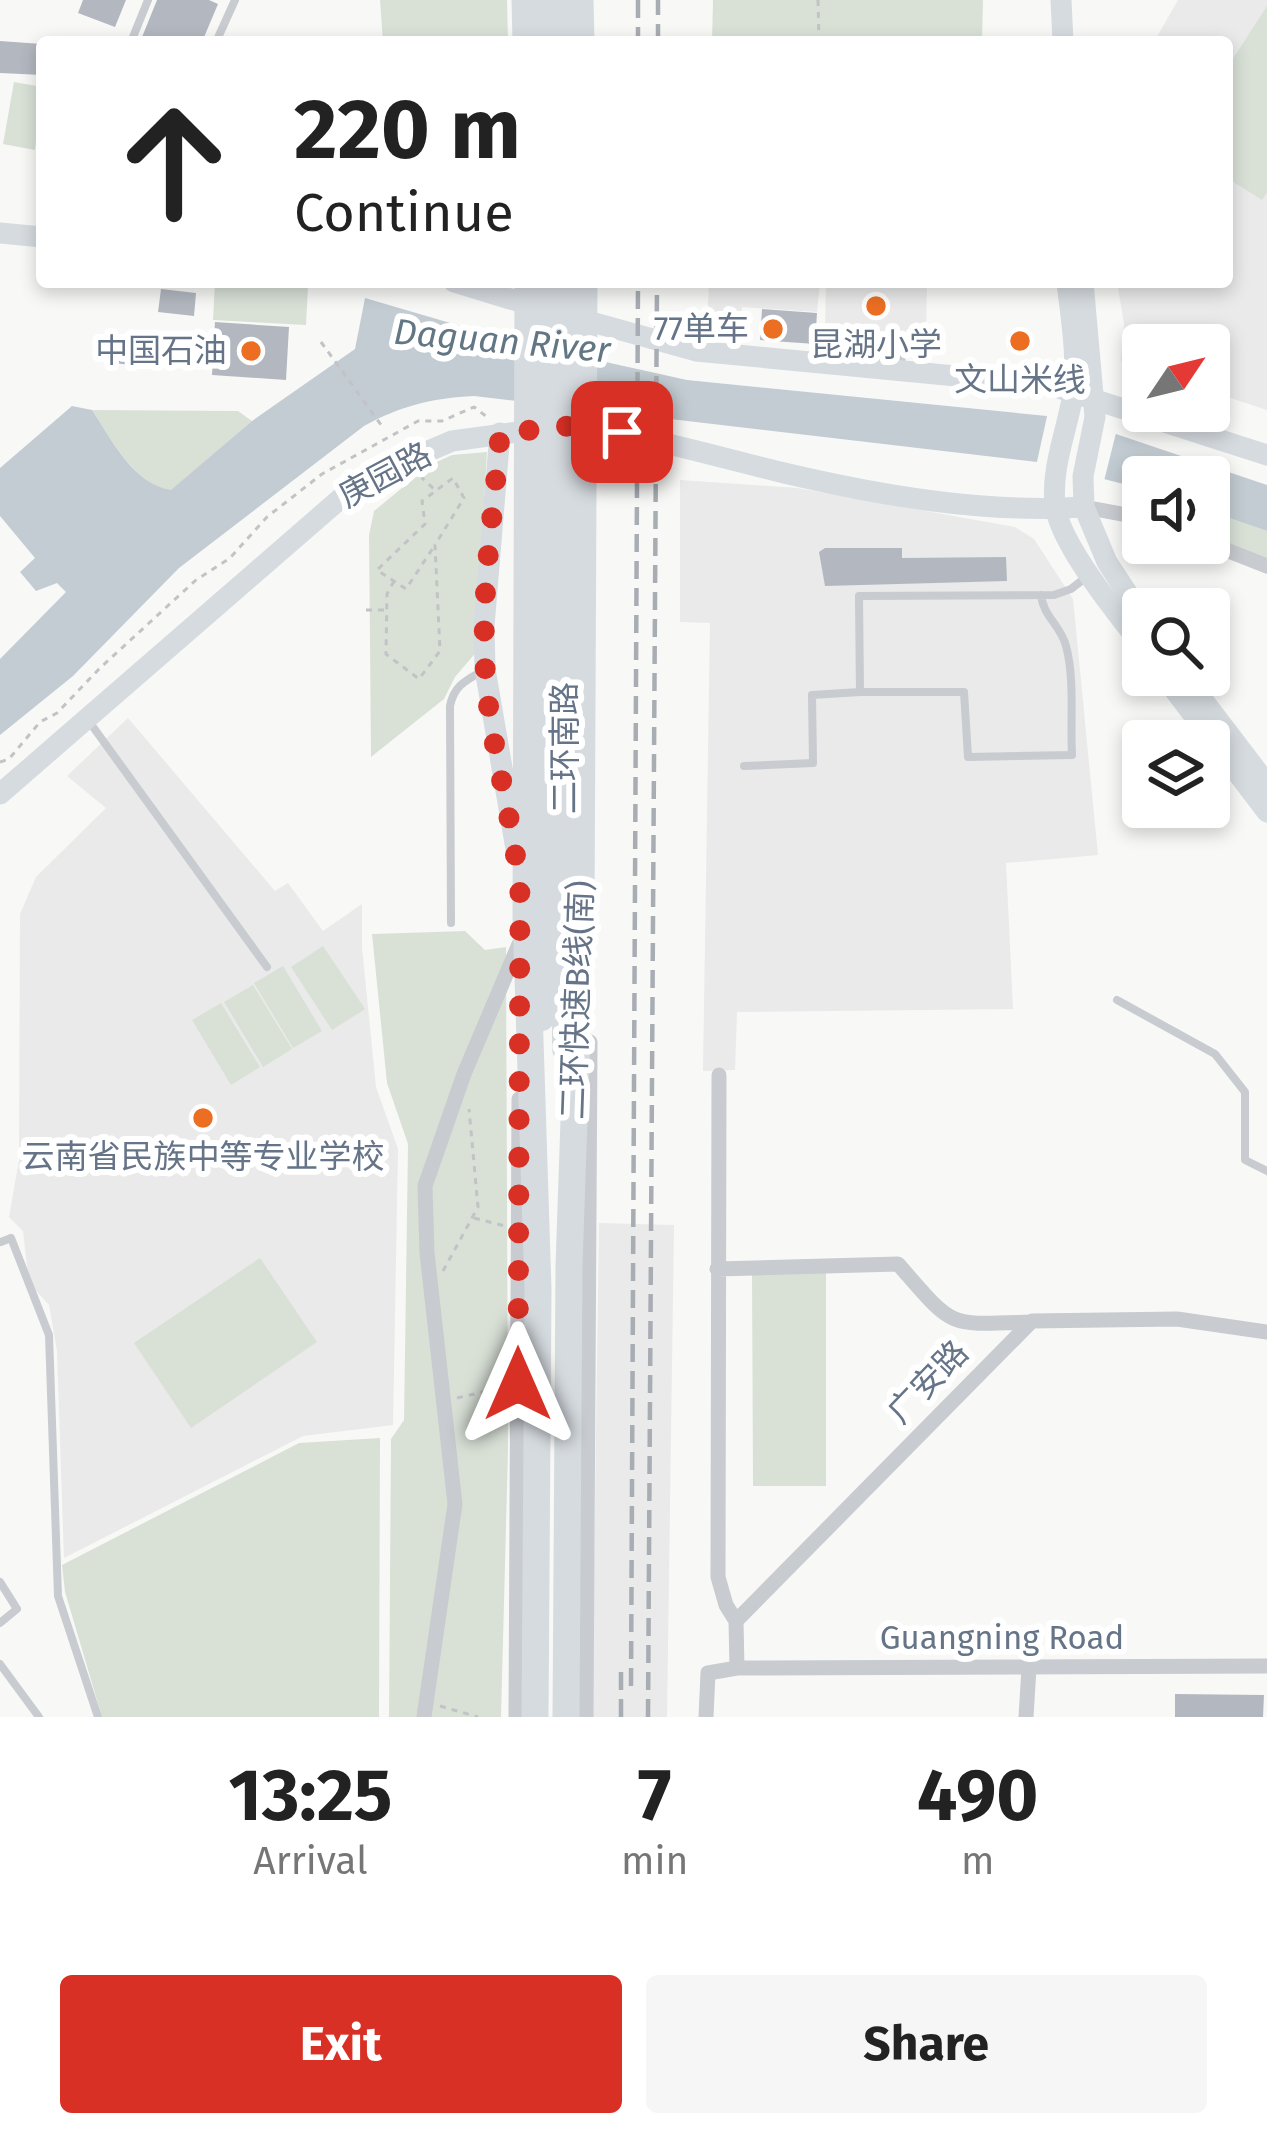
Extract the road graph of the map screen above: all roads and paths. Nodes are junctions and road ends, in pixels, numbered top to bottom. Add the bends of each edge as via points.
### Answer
1 (148, 0) edge
2 (525, 0) edge
3 (542, 0) edge
4 (563, 0) edge
5 (580, 0) edge
6 (818, 0) edge
7 (1047, 0) edge
8 (1061, 0) edge
9 (232, 1) edge
10 (133, 36) edge
11 (218, 36) edge
12 (526, 36) edge
13 (543, 36) edge
14 (565, 36) edge
15 (581, 36) edge
16 (819, 36) edge
17 (1049, 36) edge
18 (1063, 36) edge
19 (0, 233) edge
20 (36, 236) edge
21 (475, 288) edge
22 (528, 288) edge
23 (545, 288) edge
24 (567, 288) edge
25 (584, 288) edge
26 (1068, 288) edge
27 (1083, 288) edge
28 (904, 340) dead end
29 (321, 342) dead end
30 (900, 369) junction
31 (1084, 393) junction
32 (1122, 402) edge
33 (384, 429) dead end
34 (1223, 432) edge
35 (500, 434) junction
36 (1267, 455) edge
37 (555, 460) junction
38 (1084, 507) junction
39 (1055, 509) junction
40 (1122, 514) edge
41 (435, 545) junction
42 (1230, 551) edge
43 (1267, 566) edge
44 (1090, 574) junction
45 (394, 581) junction
46 (1124, 588) edge
47 (1041, 595) junction
48 (366, 610) dead end
49 (387, 610) junction
50 (1122, 618) edge
51 (555, 623) junction
52 (485, 669) junction
53 (860, 692) junction
54 (1179, 696) edge
55 (1200, 696) edge
56 (87, 718) junction
57 (0, 762) edge
58 (744, 766) dead end
59 (1267, 784) edge
60 (0, 794) edge
61 (1267, 812) edge
62 (520, 894) junction
63 (451, 923) dead end
64 (520, 942) junction
65 (267, 967) dead end
66 (1117, 1000) dead end
67 (464, 1074) junction
68 (719, 1075) dead end
69 (1267, 1171) edge
70 (472, 1217) junction
71 (518, 1229) junction
72 (2, 1242) edge
73 (717, 1269) junction
74 (431, 1293) junction
75 (1032, 1322) junction
76 (1267, 1332) edge
77 (518, 1384) junction
78 (443, 1401) junction
79 (0, 1582) edge
80 (736, 1621) junction
81 (0, 1623) edge
82 (0, 1664) edge
83 (1267, 1666) edge
84 (737, 1667) junction
85 (1029, 1668) junction
86 (425, 1710) edge
87 (39, 1717) edge
88 (98, 1717) edge
89 (478, 1717) edge
90 (516, 1717) edge
91 (537, 1717) edge
92 (564, 1717) edge
93 (586, 1717) edge
94 (706, 1717) edge
95 (1026, 1717) edge

1 - 10 lane
2 - 12 highway
3 - 13 main road
4 - 14 main road
5 - 15 highway
6 - 16 path
7 - 17 street
8 - 18 street
9 - 11 lane
19 - 20 street
21 - 30 street via 696,351
22 - 91 highway via 526,932 538,1289
23 - 37 main road, 二环南路
24 - 37 main road, 二环南路
25 - 92 highway, 二环快速B线(南)
26 - 31 street
27 - 31 street
28 - 30 lane
29 - 33 path
30 - 31 street
31 - 32 street
31 - 38 street via 1093,426
31 - 39 street via 1068,417
34 - 36 street
35 - 39 street, 庚园路 via 564,426 622,432 808,477
35 - 52 street
35 - 56 street, 庚园路 via 452,441 363,479
35 - 57 path via 482,409 460,410 442,421 418,421 322,474
37 - 51 main road, 二环南路
38 - 39 street, 庚园路
38 - 40 street
38 - 46 street
39 - 44 street
41 - 45 path via 406,589
41 - 45 path via 464,498 453,478 422,501 425,524 379,565
41 - 49 path via 440,652 419,679 386,654
42 - 43 street
44 - 47 lane via 1062,594
44 - 50 street
45 - 49 path
47 - 53 lane via 859,596
47 - 53 lane via 1066,647 1072,755 968,758 964,692
48 - 49 path
51 - 62 street
51 - 91 main road, 二环南路
51 - 92 main road, 二环南路
51 - 93 street via 582,764 590,893
52 - 62 street
52 - 63 lane via 461,683 450,706
53 - 58 lane via 812,695 813,763
54 - 61 street
55 - 59 street
56 - 60 street, 庚园路
56 - 65 lane
62 - 64 street
64 - 67 street
64 - 71 street
66 - 69 lane via 1214,1054 1245,1092 1245,1160
67 - 70 path via 478,1207
67 - 74 street via 424,1186
68 - 73 street
70 - 71 path
70 - 74 path
71 - 77 street
72 - 88 lane via 11,1238 49,1335 58,1596
73 - 75 street via 898,1264 945,1317
73 - 80 street via 718,1577
74 - 78 street
75 - 76 street via 1177,1319
75 - 80 street, 广安路
77 - 78 path
77 - 90 street
78 - 86 street via 454,1504
79 - 81 lane via 17,1609
80 - 84 street
82 - 87 lane
83 - 85 street, Guangning Road
84 - 85 street, Guangning Road
84 - 94 street via 707,1673
85 - 95 street
86 - 89 path

